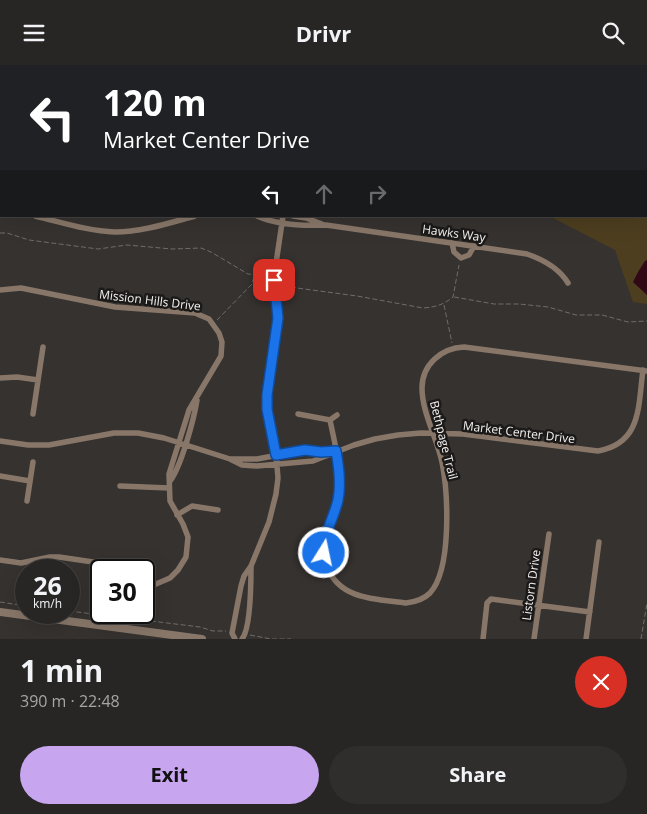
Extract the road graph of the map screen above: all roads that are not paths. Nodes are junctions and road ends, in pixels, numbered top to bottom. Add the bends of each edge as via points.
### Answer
1 (39, 217) edge
2 (191, 217) edge
3 (259, 217) edge
4 (300, 217) edge
5 (283, 219) edge
6 (326, 225) junction
7 (452, 243) junction
8 (474, 246) junction
9 (568, 283) dead end
10 (0, 290) edge
11 (43, 347) dead end
12 (645, 371) edge
13 (0, 378) edge
14 (38, 380) junction
15 (197, 399) junction
16 (33, 414) dead end
17 (298, 414) dead end
18 (338, 415) dead end
19 (330, 420) junction
20 (433, 433) junction
21 (0, 441) edge
22 (178, 442) junction
23 (185, 445) junction
24 (300, 451) junction
25 (336, 451) junction
26 (276, 455) junction
27 (230, 459) junction
28 (33, 462) dead end
29 (301, 463) junction
30 (277, 465) junction
31 (0, 477) edge
32 (30, 481) junction
33 (170, 481) junction
34 (120, 486) dead end
35 (169, 488) junction
36 (27, 501) dead end
37 (218, 510) dead end
38 (177, 515) junction
39 (549, 535) dead end
40 (599, 541) dead end
41 (0, 560) edge
42 (90, 562) edge
43 (251, 566) junction
44 (155, 584) edge
45 (539, 605) junction
46 (590, 611) junction
47 (0, 612) edge
48 (243, 637) edge
49 (202, 639) edge
50 (235, 639) edge
51 (483, 639) edge
52 (534, 639) edge
53 (586, 639) edge

1 - 2 street via 115,232 133,231
3 - 5 street, Hawks Way
4 - 6 street, Hawks Way
5 - 6 street, Hawks Way via 305,225
5 - 26 street via 274,277 278,318 267,395
6 - 7 street, Hawks Way
7 - 8 street, Hawks Way
7 - 8 street via 460,258 469,255
8 - 9 street, Hawks Way via 537,258 562,273
10 - 15 street, Mission Hills Drive via 21,288 115,307 195,313 206,317 221,338 222,351
11 - 14 street
12 - 20 street, Market Center Drive via 635,425 628,436 610,449 598,451
12 - 20 street, Bethpage Trail via 464,347 446,351 435,359 424,376 423,396
13 - 14 street
14 - 16 street
15 - 22 street, Mission Hills Drive via 189,410
15 - 23 street, Mission Hills Drive
17 - 19 street
18 - 19 street
19 - 25 street, Bethpage Trail
20 - 25 street, Market Center Drive via 375,439
20 - 25 street, Bethpage Trail via 445,479 447,527 443,559 438,579 429,594 406,603 356,595 336,583 329,572 323,547 338,499
21 - 22 street, Market Center Drive via 49,445 131,432
22 - 23 street, Market Center Drive
22 - 33 street, Mission Hills Drive
23 - 27 street, Market Center Drive
23 - 33 street, Mission Hills Drive
24 - 25 street, Market Center Drive
24 - 26 street, Market Center Drive
24 - 29 street
25 - 29 street, Market Center Drive
26 - 27 street, Market Center Drive
26 - 30 street
27 - 30 street, Market Center Drive via 249,466
28 - 32 street
29 - 30 street, Market Center Drive
30 - 43 street via 274,504
31 - 32 street
32 - 36 street
33 - 35 street, Mission Hills Drive
34 - 35 street
35 - 38 street via 170,501
37 - 38 street via 192,507
38 - 44 street via 188,537 186,557 170,578
39 - 45 street, Listorn Drive
40 - 46 street
41 - 42 street via 21,563 59,557
43 - 48 street via 251,591
43 - 50 street via 241,586 232,633
45 - 46 street
45 - 51 street via 489,600
45 - 52 street, Listorn Drive
46 - 53 street
47 - 49 street

